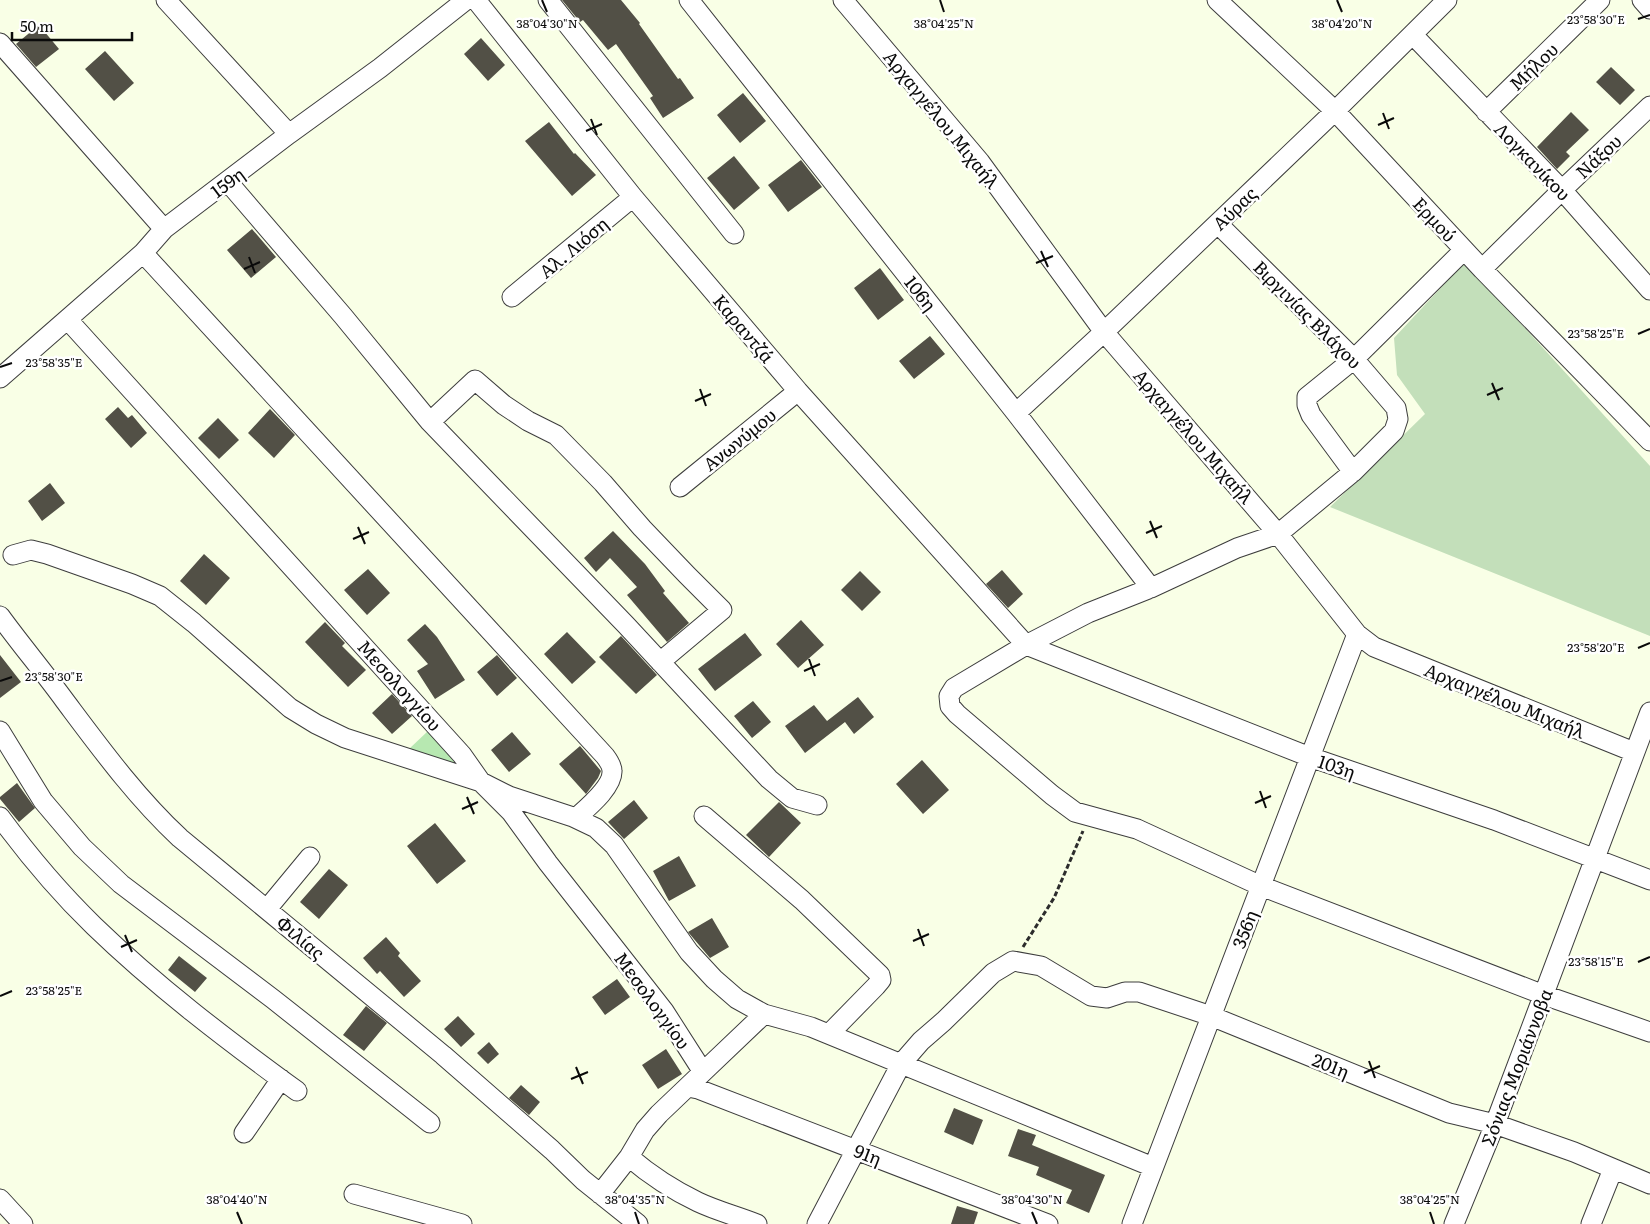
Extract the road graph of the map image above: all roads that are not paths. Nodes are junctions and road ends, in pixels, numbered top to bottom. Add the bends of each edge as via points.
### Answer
1 (166, 0) edge
2 (466, 0) edge
3 (476, 0) edge
4 (548, 0) edge
5 (689, 0) edge
6 (843, 0) edge
7 (1217, 0) edge
8 (1447, 0) edge
9 (1600, 0) edge
10 (1642, 0) edge
11 (1650, 9) edge
12 (1414, 35) junction
13 (0, 43) edge
14 (1335, 111) junction
15 (1486, 112) junction
16 (1648, 115) edge
17 (290, 134) junction
18 (228, 182) junction
19 (1562, 190) junction
20 (633, 197) junction
21 (1218, 224) junction
22 (164, 229) junction
23 (734, 234) dead end
24 (1464, 250) junction
25 (142, 253) junction
26 (1482, 269) junction
27 (1650, 290) edge
28 (512, 297) dead end
29 (68, 320) junction
30 (1104, 332) junction
31 (1354, 359) junction
32 (0, 378) edge
33 (798, 391) junction
34 (1016, 414) junction
35 (430, 422) junction
36 (1650, 441) edge
37 (1353, 472) junction
38 (680, 487) dead end
39 (1278, 534) junction
40 (13, 555) dead end
41 (1151, 588) junction
42 (0, 616) edge
43 (1357, 634) junction
44 (1026, 645) junction
45 (660, 662) junction
46 (1650, 712) edge
47 (0, 731) edge
48 (1634, 752) junction
49 (1310, 757) junction
50 (481, 782) junction
51 (817, 805) dead end
52 (704, 816) dead end
53 (0, 817) edge
54 (576, 818) junction
55 (310, 857) dead end
56 (1594, 858) junction
57 (1650, 880) edge
58 (1261, 886) junction
59 (267, 909) junction
60 (1544, 995) junction
61 (764, 1014) junction
62 (1211, 1016) junction
63 (1650, 1032) edge
64 (830, 1034) junction
65 (901, 1064) junction
66 (703, 1072) junction
67 (281, 1079) junction
68 (688, 1087) junction
69 (297, 1091) dead end
70 (430, 1122) dead end
71 (1494, 1124) junction
72 (244, 1133) dead end
73 (855, 1150) junction
74 (629, 1157) junction
75 (1153, 1167) junction
76 (1614, 1169) junction
77 (1650, 1184) edge
78 (354, 1194) dead end
79 (600, 1194) junction
80 (0, 1199) edge
81 (23, 1224) edge
82 (462, 1224) edge
83 (638, 1224) edge
84 (757, 1224) edge
85 (817, 1224) edge
86 (1048, 1224) edge
87 (1132, 1224) edge
88 (1454, 1224) edge
89 (1591, 1224) edge

1 - 17 street
2 - 17 street, 159η
3 - 20 street, Καραντζά
4 - 23 street
5 - 34 street, 106η
6 - 30 street, Αρχαγγέλου Μιχαήλ via 980,162
7 - 14 street, Ερμού
8 - 12 street, Αύρας
9 - 15 street, Μήλου
10 - 11 street
12 - 14 street, Αύρας
12 - 15 street, Λογκανίκου
13 - 22 street
14 - 21 street, Αύρας
14 - 24 street, Ερμού
15 - 19 street, Λογκανίκου
16 - 19 street, Νάξου
17 - 18 street, 159η
18 - 22 street, 159η
18 - 35 street
19 - 26 street, Νάξου
19 - 27 street, Λογκανίκου
20 - 28 street, Αλ. Λιόση
20 - 33 street, Καραντζά
21 - 30 street, Αύρας
21 - 31 street, Βιργινίας Βλάχου
22 - 25 street, 159η
24 - 26 street, Ερμού
24 - 31 street
25 - 29 street, 159η
25 - 54 street via 605,756 612,769 611,780
26 - 36 street, Ερμού
29 - 32 street, 159η
29 - 50 street, Μεσολογγίου via 462,755
30 - 34 street, Αύρας
30 - 39 street, Αρχαγγέλου Μιχαήλ
31 - 37 street, Βιργινίας Βλάχου via 1396,408 1398,419 1394,431
31 - 37 street via 1307,397 1311,415
33 - 38 street, Ανωνύμου
33 - 44 street, Καραντζά
34 - 41 street, 106η
35 - 45 street
35 - 45 street via 475,380 504,405 556,435 603,483 722,610
37 - 39 street
39 - 41 street via 1237,548
39 - 43 street, Αρχαγγέλου Μιχαήλ
40 - 50 street via 30,550 47,554 160,596 290,708 316,724 345,738
41 - 44 street via 1088,613
42 - 59 street, Φιλίας via 156,815
43 - 48 street, Αρχαγγέλου Μιχαήλ via 1374,647
43 - 49 street, 356η
44 - 49 street, 103η
44 - 58 street via 954,688 949,696 950,706 1076,812 1138,829
45 - 51 street via 769,779 792,798
46 - 48 street, Σόνιας Μοριάννοβα
47 - 70 street via 43,801 82,847 121,884
48 - 56 street, Σόνιας Μοριάννοβα
49 - 56 street, 103η
49 - 58 street, 356η
50 - 54 street via 509,796
50 - 66 street, Μεσολογγίου via 510,812 664,1011
52 - 64 street via 802,900 880,975 881,980 876,986
53 - 67 street via 94,926 198,1016
54 - 61 street via 596,828 614,845 688,952 737,999
55 - 59 street
56 - 57 street, 103η
56 - 60 street, Σόνιας Μοριάννοβα
58 - 60 street
58 - 62 street, 356η
59 - 79 street, Φιλίας via 442,1055
60 - 63 street
60 - 71 street, Σόνιας Μοριάννοβα
61 - 64 street
61 - 66 street
62 - 65 street, 201η via 1139,992 1107,998 1091,996 1041,966 1013,961 993,973
62 - 71 street, 201η via 1450,1113
62 - 75 street, 356η
64 - 65 street
65 - 73 street
65 - 75 street
66 - 68 street
67 - 69 street
67 - 72 street
68 - 73 street, 91η
68 - 74 street via 645,1130
71 - 76 street, 201η
71 - 88 street, Σόνιας Μοριάννοβα
73 - 85 street
73 - 86 street, 91η
74 - 79 street
74 - 84 street via 645,1171 692,1199
75 - 87 street, 356η
76 - 77 street, 201η
76 - 89 street
78 - 82 street
79 - 83 street, Φιλίας
80 - 81 street

